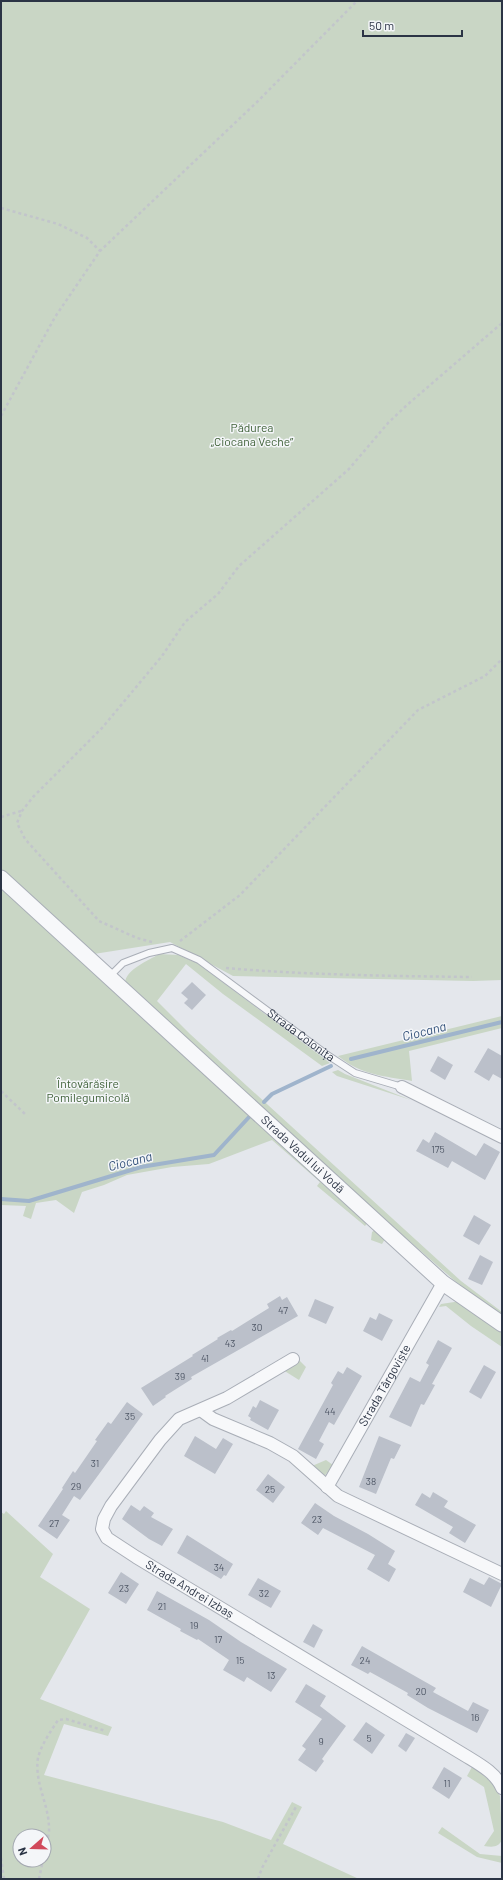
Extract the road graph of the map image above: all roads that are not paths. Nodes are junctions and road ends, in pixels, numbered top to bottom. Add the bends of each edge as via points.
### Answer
1 (1, 878) edge
2 (110, 976) junction
3 (402, 1087) joint
4 (502, 1137) edge
5 (443, 1283) junction
6 (502, 1324) edge
7 (293, 1359) dead end
8 (202, 1411) junction
9 (327, 1487) junction
10 (502, 1574) edge
11 (502, 1788) edge

1 - 2 street, Strada Vadul lui Vodă
2 - 3 lane, Strada Colonița via 123,963 172,948 199,960 355,1074
2 - 5 street, Strada Vadul lui Vodă
3 - 4 street, Strada Colonița
5 - 6 street, Strada Vadul lui Vodă
5 - 9 street, Strada Târgoviște
7 - 8 street, Strada Andrei Izbaș
8 - 9 street via 213,1419 270,1443 293,1456
8 - 11 street, Strada Andrei Izbaș via 179,1419 160,1440 111,1506 102,1529 107,1538 466,1756 487,1770 500,1782
9 - 10 street via 344,1499

